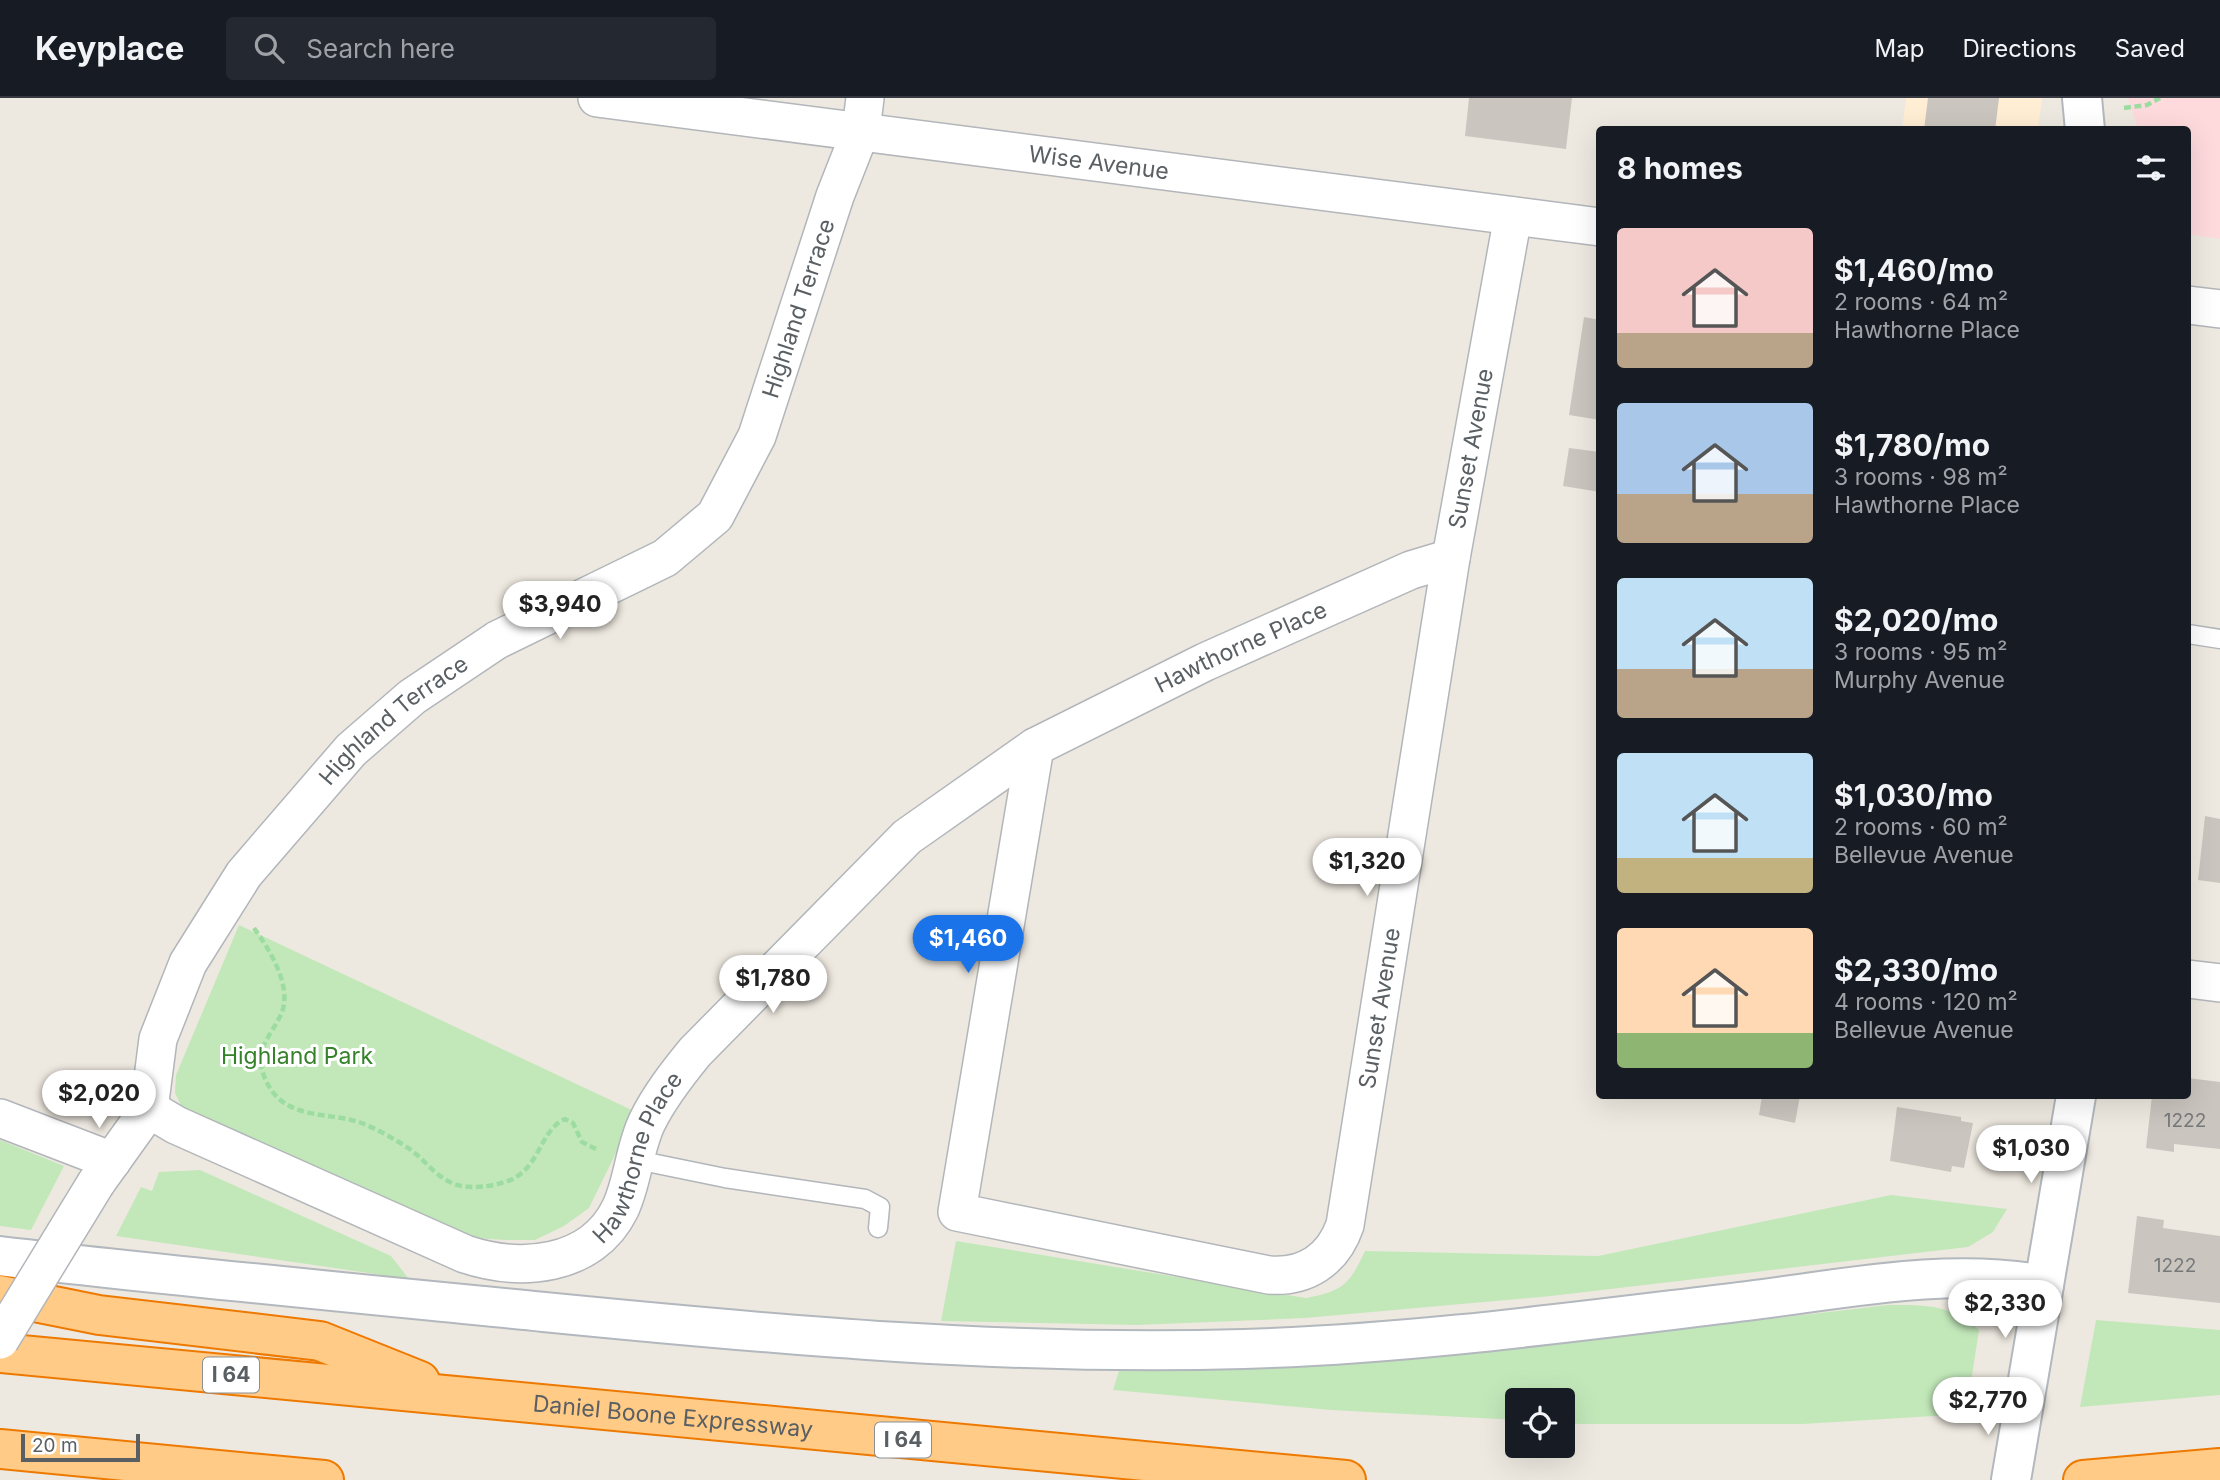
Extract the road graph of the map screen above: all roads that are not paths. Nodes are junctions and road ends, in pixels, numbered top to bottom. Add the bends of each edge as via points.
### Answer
1 (597, 98) edge
2 (2082, 98) edge
3 (863, 114) edge
4 (2085, 126) edge
5 (1513, 216) junction
6 (1596, 226) edge
7 (2191, 305) edge
8 (2220, 309) edge
9 (1451, 558) junction
10 (2191, 634) edge
11 (2220, 639) edge
12 (1035, 747) junction
13 (2191, 979) edge
14 (2220, 983) edge
15 (2075, 1099) edge
16 (149, 1110) junction
17 (0, 1118) edge
18 (637, 1160) junction
19 (104, 1172) junction
20 (878, 1228) dead end
21 (0, 1256) edge
22 (2044, 1285) junction
23 (0, 1295) edge
24 (0, 1340) edge
25 (0, 1353) edge
26 (461, 1397) junction
27 (0, 1449) edge
28 (2220, 1468) edge
29 (324, 1480) edge
30 (1346, 1480) edge
31 (2011, 1480) edge
32 (2083, 1480) edge

1 - 3 street, Wise Avenue
2 - 4 street
3 - 5 street, Wise Avenue
3 - 16 street, Highland Terrace via 757,436 715,516 665,558 497,640 412,696 351,750 244,874 188,963 158,1039
5 - 6 street, Wise Avenue
5 - 9 street, Sunset Avenue
7 - 8 street
9 - 12 street, Hawthorne Place via 1411,570 1205,662
9 - 12 street, Sunset Avenue via 1345,1225 1331,1253 1301,1273 1269,1275 957,1212
10 - 11 lane
12 - 18 street, Hawthorne Place via 907,837 695,1052 652,1114
13 - 14 street
15 - 22 street
16 - 18 street, Hawthorne Place via 491,1263 555,1261 574,1255 620,1210
16 - 19 street, Highland Terrace
17 - 19 street
18 - 20 lane via 865,1199 880,1206
19 - 24 street, Highland Terrace, bridge
21 - 22 street via 649,1322 1036,1350 1352,1344 1880,1285 1968,1278
22 - 31 street
23 - 26 highway via 99,1315 320,1341
25 - 26 highway, Daniel Boone Expressway / I 64
26 - 30 highway, Daniel Boone Expressway / I 64
27 - 29 highway
28 - 32 highway

